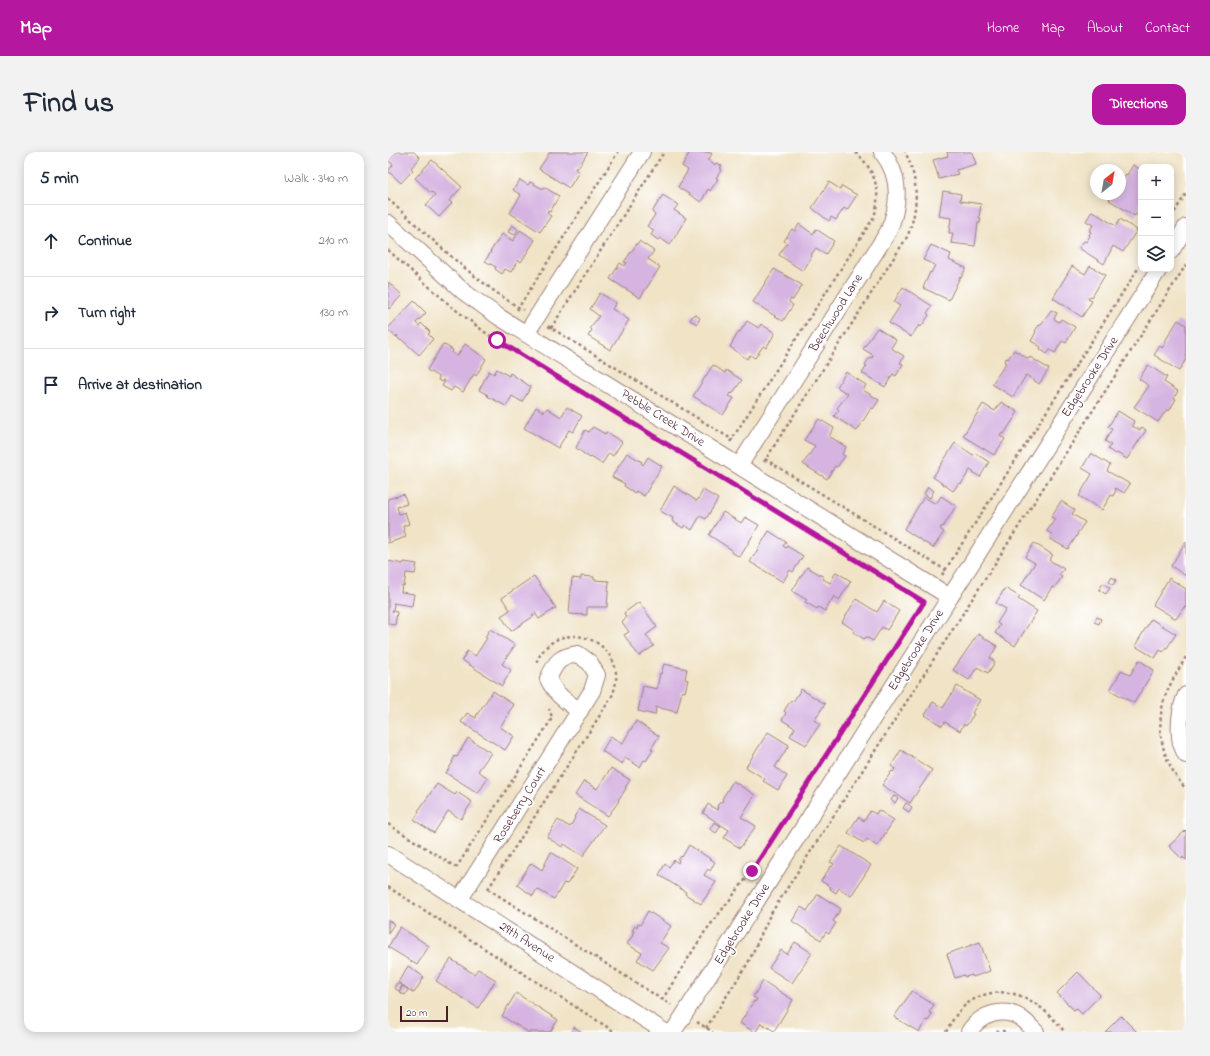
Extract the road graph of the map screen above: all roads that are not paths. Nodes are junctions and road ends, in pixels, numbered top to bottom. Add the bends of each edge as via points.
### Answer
1 (642, 152) edge
2 (882, 152) edge
3 (388, 223) edge
4 (1186, 227) edge
5 (1174, 246) edge
6 (1157, 272) edge
7 (526, 334) junction
8 (739, 466) junction
9 (950, 597) junction
10 (1185, 697) edge
11 (580, 711) dead end
12 (1186, 755) edge
13 (388, 854) edge
14 (460, 899) junction
15 (665, 1032) edge
16 (673, 1032) edge
17 (969, 1032) edge
18 (1036, 1032) edge

1 - 7 street
2 - 8 street, Beechwood Lane via 894,173 897,204 894,218
3 - 7 street, Pebble Creek Drive via 464,292
4 - 5 street
6 - 9 street, Edgebrooke Drive
7 - 8 street, Pebble Creek Drive
8 - 9 street, Pebble Creek Drive
9 - 16 street, Edgebrooke Drive
10 - 12 street via 1180,716 1181,743
11 - 14 street, Roseberry Court
13 - 14 street, 29th Avenue
14 - 15 street, 29th Avenue
17 - 18 street via 972,1026 987,1015 1004,1011 1022,1019

